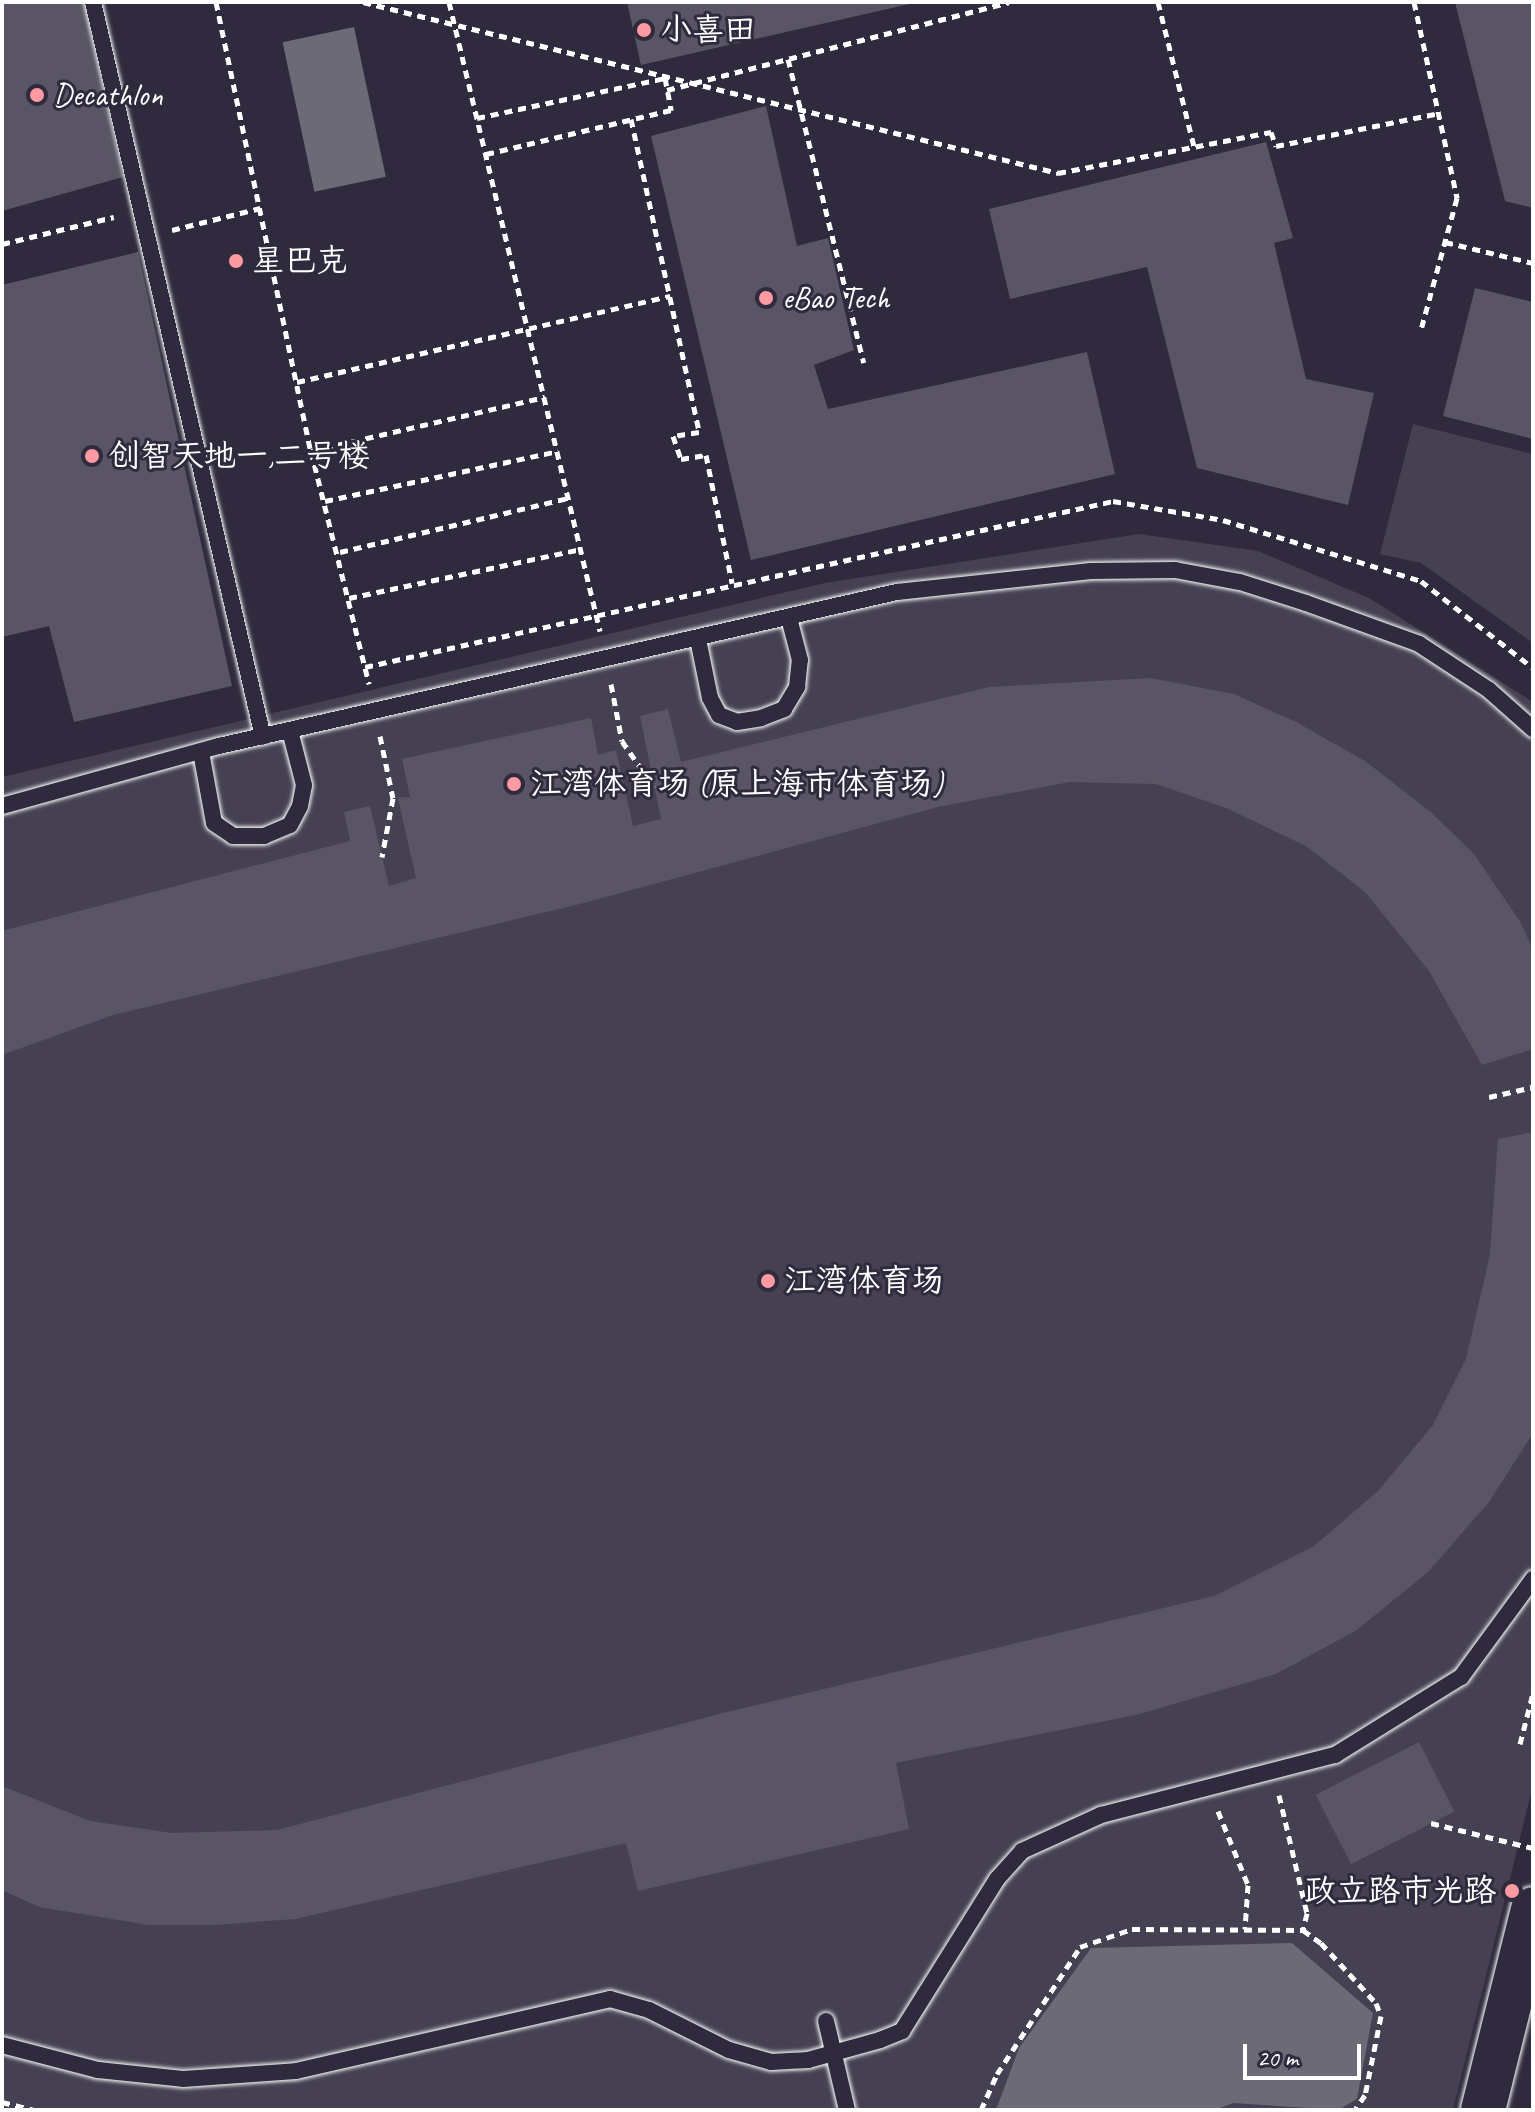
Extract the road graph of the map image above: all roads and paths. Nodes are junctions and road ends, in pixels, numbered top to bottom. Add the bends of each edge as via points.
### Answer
1 (93, 2) edge
2 (216, 2) edge
3 (363, 2) edge
4 (449, 2) edge
5 (1009, 2) edge
6 (1158, 2) edge
7 (1414, 2) edge
8 (1001, 3) edge
9 (454, 25) junction
10 (788, 59) junction
11 (665, 78) junction
12 (691, 84) junction
13 (667, 90) junction
14 (803, 112) junction
15 (1440, 113) junction
16 (477, 118) junction
17 (631, 119) junction
18 (1195, 150) junction
19 (487, 154) junction
20 (260, 208) junction
21 (142, 210) junction
22 (148, 235) junction
23 (1445, 242) junction
24 (2, 244) edge
25 (1533, 263) edge
26 (670, 296) junction
27 (1421, 330) dead end
28 (528, 331) junction
29 (864, 363) dead end
30 (297, 382) junction
31 (545, 397) junction
32 (311, 451) junction
33 (558, 451) junction
34 (569, 498) junction
35 (325, 501) junction
36 (581, 549) junction
37 (340, 552) junction
38 (732, 583) dead end
39 (349, 598) junction
40 (789, 618) junction
41 (698, 639) junction
42 (361, 646) dead end
43 (365, 667) dead end
44 (1533, 729) edge
45 (290, 731) junction
46 (263, 737) junction
47 (622, 741) dead end
48 (201, 752) junction
49 (654, 787) dead end
50 (393, 798) dead end
51 (2, 806) edge
52 (382, 857) dead end
53 (1533, 1087) edge
54 (1489, 1097) dead end
55 (1533, 1579) edge
56 (1533, 1693) edge
57 (1520, 1744) dead end
58 (1274, 1771) junction
59 (1209, 1787) junction
60 (1431, 1823) dead end
61 (1533, 1848) edge
62 (1533, 1909) edge
63 (1245, 1929) junction
64 (1303, 1930) junction
65 (826, 2021) dead end
66 (2, 2045) edge
67 (832, 2051) junction
68 (2, 2102) edge
69 (33, 2110) edge
70 (847, 2110) edge
71 (981, 2110) edge
72 (1355, 2110) edge
73 (1483, 2110) edge

1 - 21 lane
2 - 20 path
3 - 9 path
4 - 9 path
5 - 8 path
6 - 18 path
7 - 15 path
8 - 10 path
9 - 11 path
9 - 16 path
10 - 12 path
10 - 14 path
11 - 12 path
11 - 13 path
11 - 16 path
12 - 13 path
12 - 14 path
13 - 17 path via 671,110
14 - 18 path via 1058,173
14 - 29 path
15 - 18 path via 1276,146 1271,132
15 - 23 path via 1457,198
16 - 19 path
17 - 19 path
17 - 26 path
19 - 28 path
20 - 22 path
20 - 30 path
21 - 22 lane
21 - 24 path
22 - 46 lane
23 - 25 path
23 - 27 path
26 - 28 path
26 - 38 path via 699,432 673,436 681,459 706,455
28 - 30 path
28 - 31 path
30 - 32 path
31 - 32 path
31 - 33 path
32 - 35 path
33 - 34 path
33 - 35 path
34 - 36 path
34 - 37 path
35 - 37 path
36 - 39 path
36 - 43 path via 596,617
37 - 39 path
39 - 42 path
40 - 41 lane
40 - 41 lane via 800,660 797,687 784,709 761,718 737,722 719,715 710,698
40 - 44 lane via 897,592 1091,571 1175,570 1240,582 1419,644 1489,690
41 - 45 lane
45 - 46 lane
45 - 48 lane via 304,785 300,806 290,825 264,836 233,836 214,823
46 - 48 lane
47 - 49 path
48 - 51 lane
50 - 52 path
53 - 54 path
55 - 58 lane via 1461,1677 1335,1755
56 - 57 path
58 - 59 lane
58 - 64 path via 1307,1913
59 - 63 path via 1248,1885
59 - 67 lane via 1101,1815 1022,1851 997,1879 902,2031
60 - 61 path
62 - 73 main road
63 - 64 path
63 - 71 path via 1132,1929 1080,1947 997,2074
64 - 72 path via 1376,2003 1381,2016 1365,2095
65 - 67 lane
66 - 67 lane via 98,2070 183,2079 296,2071 610,1999 649,2010 729,2050 771,2062 808,2060
67 - 70 lane
68 - 69 path

